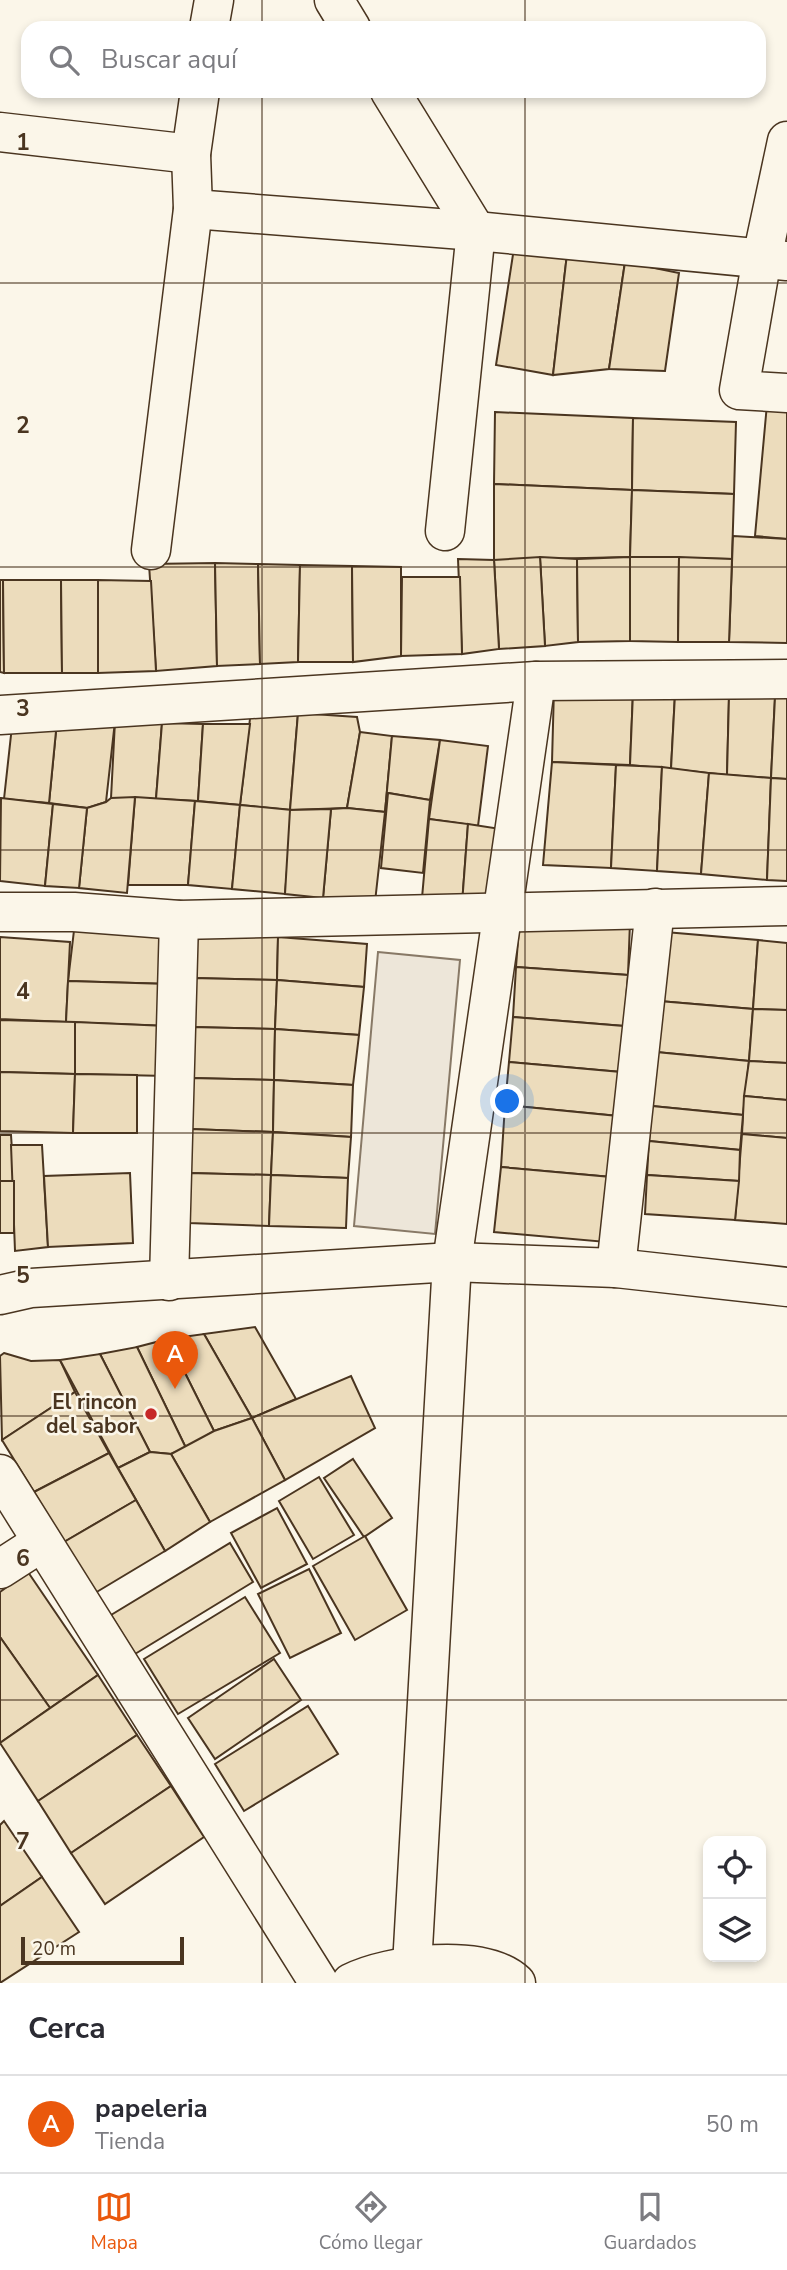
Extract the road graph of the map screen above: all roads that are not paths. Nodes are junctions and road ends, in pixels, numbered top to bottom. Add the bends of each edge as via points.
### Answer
1 (214, 0) edge
2 (334, 0) edge
3 (210, 21) edge
4 (347, 21) edge
5 (199, 98) edge
6 (394, 98) edge
7 (0, 132) edge
8 (787, 141) edge
9 (191, 154) junction
10 (193, 209) junction
11 (475, 231) junction
12 (774, 260) edge
13 (787, 393) edge
14 (445, 531) dead end
15 (151, 550) dead end
16 (787, 680) edge
17 (536, 681) junction
18 (0, 716) edge
19 (787, 906) edge
20 (655, 908) junction
21 (504, 911) junction
22 (0, 912) edge
23 (179, 920) junction
24 (452, 1262) junction
25 (615, 1268) junction
26 (169, 1281) junction
27 (787, 1287) edge
28 (0, 1295) edge
29 (0, 1474) edge
30 (42, 1542) junction
31 (0, 1569) edge
32 (412, 1966) junction
33 (319, 1983) edge
34 (351, 1983) edge
35 (516, 1983) edge

1 - 3 street
2 - 4 street
5 - 9 street
6 - 11 street
7 - 9 street
8 - 12 street
9 - 10 street
10 - 11 street
10 - 15 street
11 - 12 street
11 - 14 street
12 - 13 street via 739,390
16 - 17 street
17 - 18 street
17 - 21 street
19 - 20 street
20 - 21 street
20 - 25 street
21 - 23 street
21 - 24 street
22 - 23 street
23 - 26 street
24 - 25 street
24 - 26 street
24 - 32 street
25 - 27 street
26 - 28 street via 31,1288
29 - 30 street
30 - 31 street
30 - 33 street
32 - 34 street via 366,1975
32 - 35 street via 470,1965 509,1976

